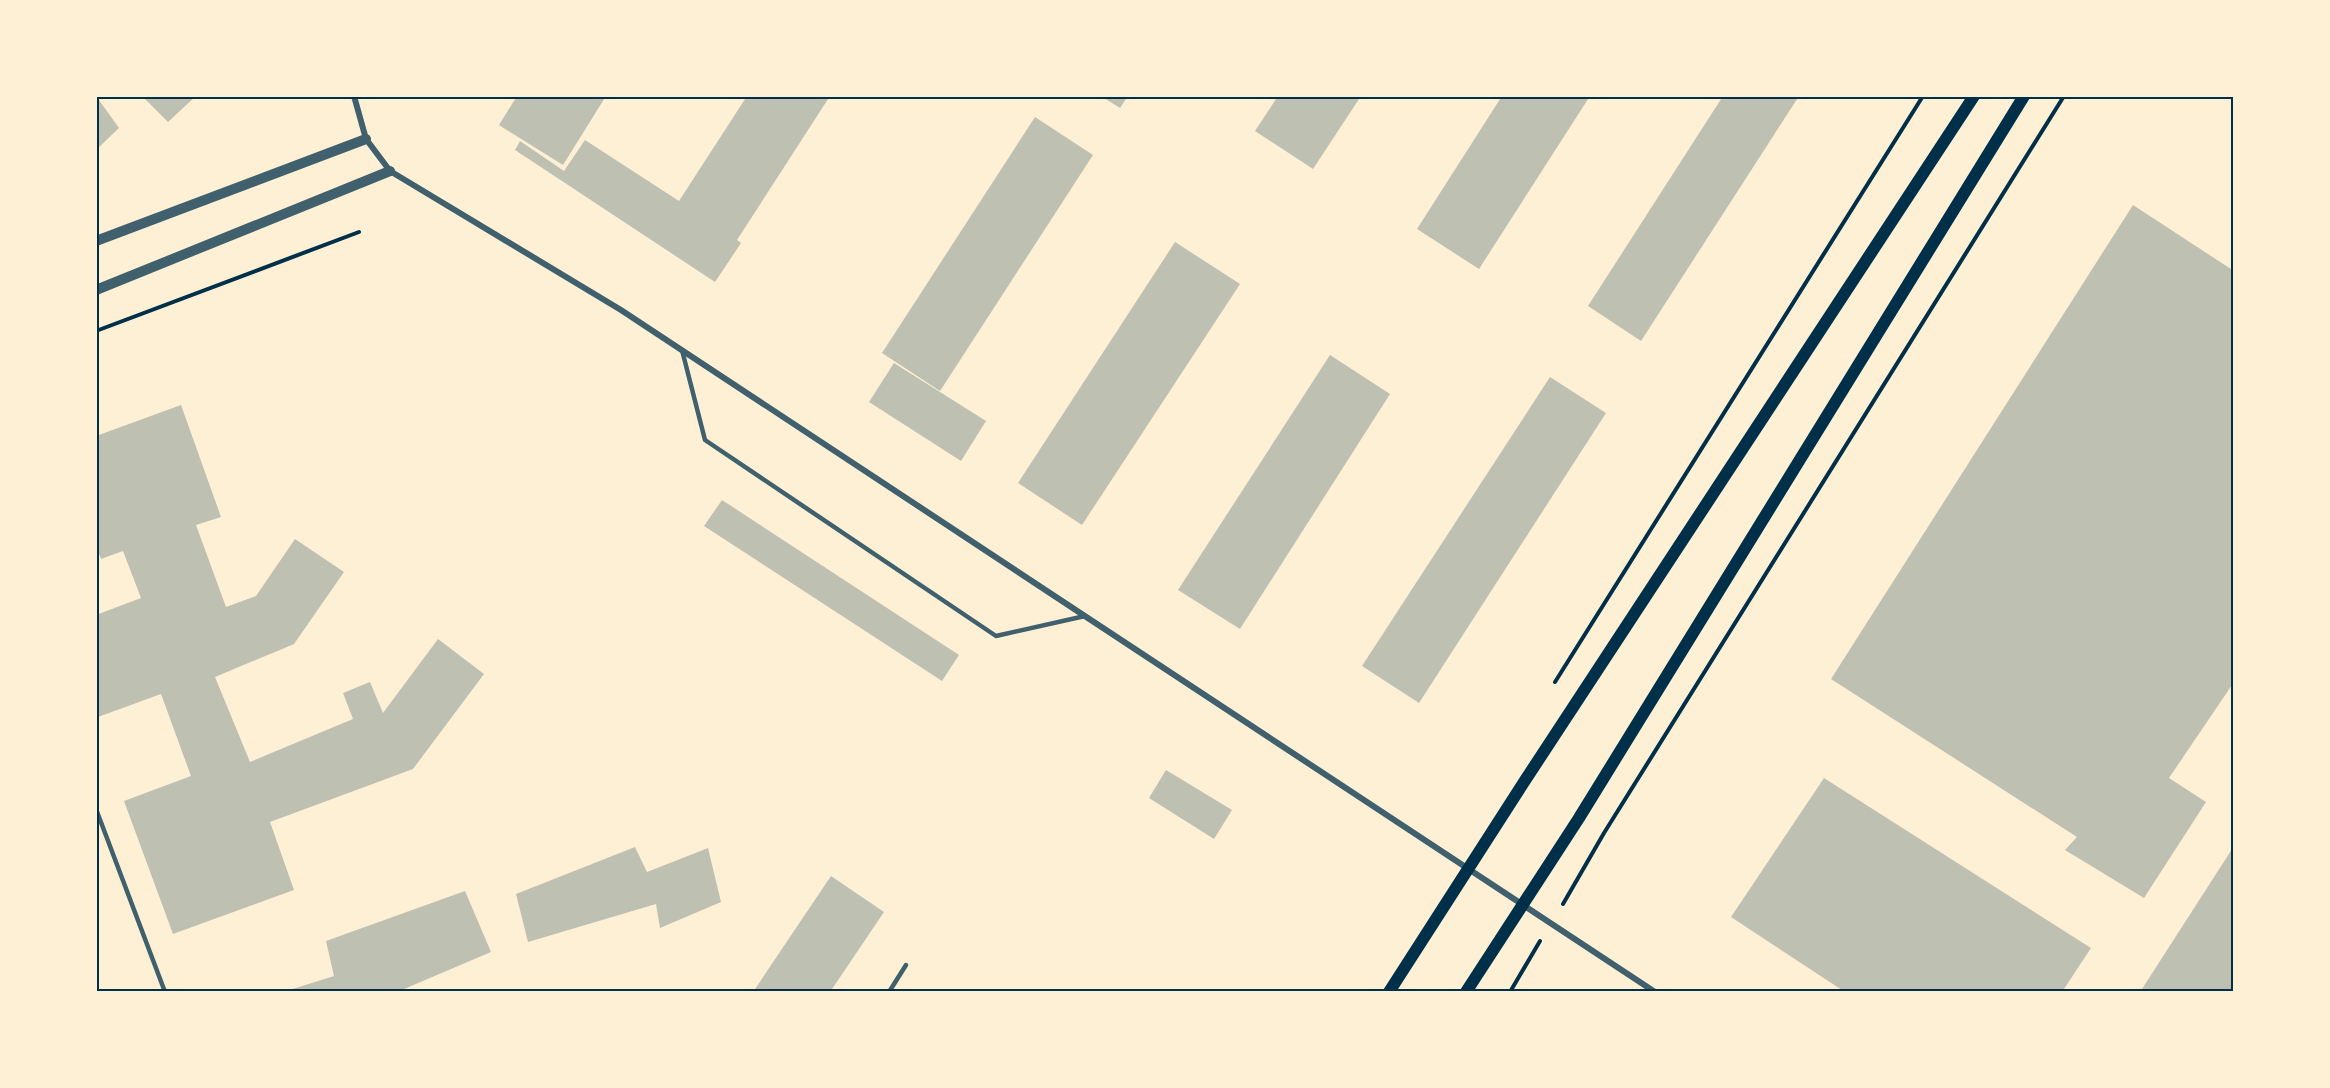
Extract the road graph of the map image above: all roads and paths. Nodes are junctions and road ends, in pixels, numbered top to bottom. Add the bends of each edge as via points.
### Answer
1 (354, 96) edge
2 (1923, 96) edge
3 (1974, 96) edge
4 (2025, 96) edge
5 (2064, 96) edge
6 (366, 139) junction
7 (390, 171) junction
8 (359, 231) dead end
9 (96, 241) edge
10 (96, 290) edge
11 (96, 331) edge
12 (682, 350) junction
13 (1085, 616) junction
14 (1552, 688) dead end
15 (96, 809) edge
16 (1468, 869) junction
17 (1523, 904) junction
18 (1551, 923) junction
19 (906, 965) dead end
20 (165, 992) edge
21 (889, 992) edge
22 (1389, 992) edge
23 (1466, 992) edge
24 (1510, 992) edge
25 (1655, 992) edge

1 - 6 street
2 - 14 path
3 - 16 main road
4 - 17 main road
5 - 18 path
6 - 7 street
6 - 9 street
7 - 10 street
7 - 12 street
8 - 11 path
12 - 13 street
12 - 13 lane via 705,440 996,636
13 - 16 street
15 - 20 lane
16 - 17 street
16 - 22 main road
17 - 18 street
17 - 23 main road
18 - 24 path
18 - 25 street
19 - 21 lane

